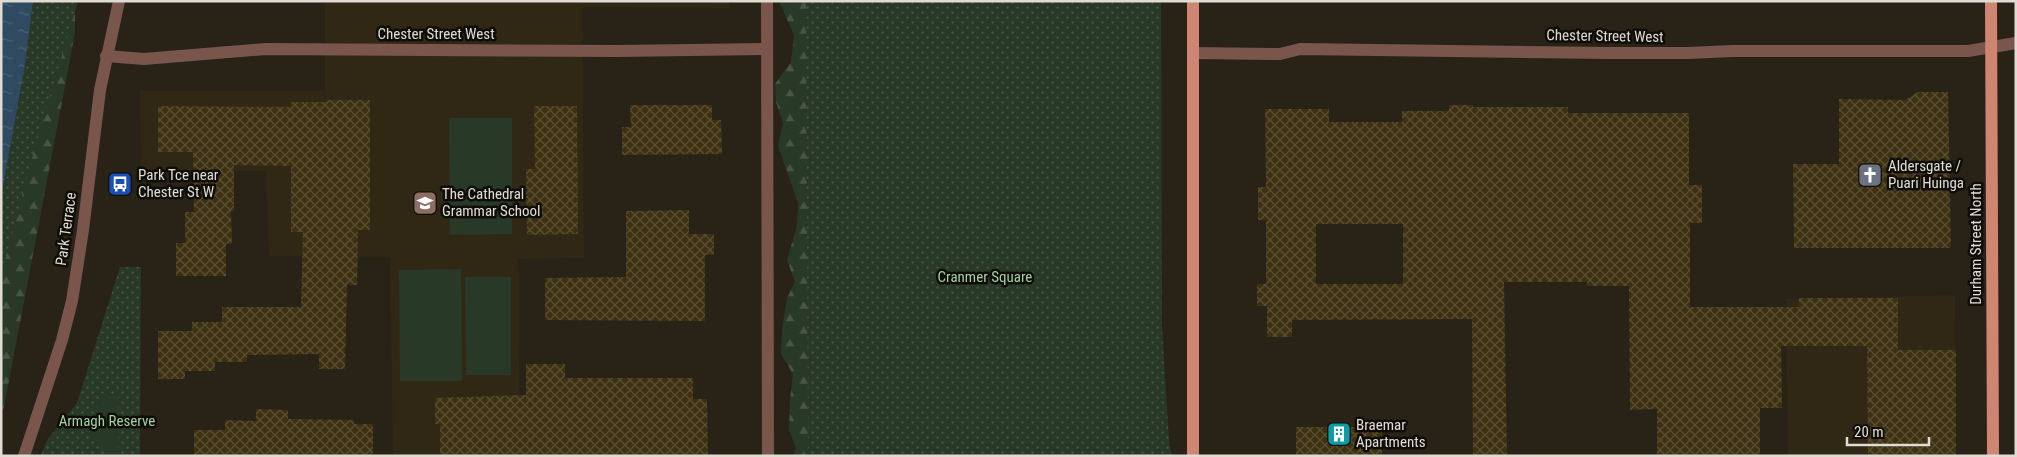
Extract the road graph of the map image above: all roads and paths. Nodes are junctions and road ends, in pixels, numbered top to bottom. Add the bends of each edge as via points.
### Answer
1 (119, 1) edge
2 (767, 1) edge
3 (1193, 1) edge
4 (1991, 1) edge
5 (2016, 43) edge
6 (1992, 47) junction
7 (767, 49) junction
8 (1194, 53) junction
9 (106, 56) junction
10 (24, 456) edge
11 (768, 456) edge
12 (1193, 456) edge
13 (1993, 456) edge

1 - 9 street, Park Terrace
2 - 7 street
3 - 8 main road
4 - 6 main road, Durham Street North
5 - 6 street, Chester Street West
6 - 8 street, Chester Street West via 1968,50 1732,50 1689,53 1300,49 1280,54
6 - 13 main road, Durham Street North
7 - 9 street, Chester Street West via 266,49 144,59
7 - 11 street
8 - 12 main road
9 - 10 street, Park Terrace via 73,293 62,340

